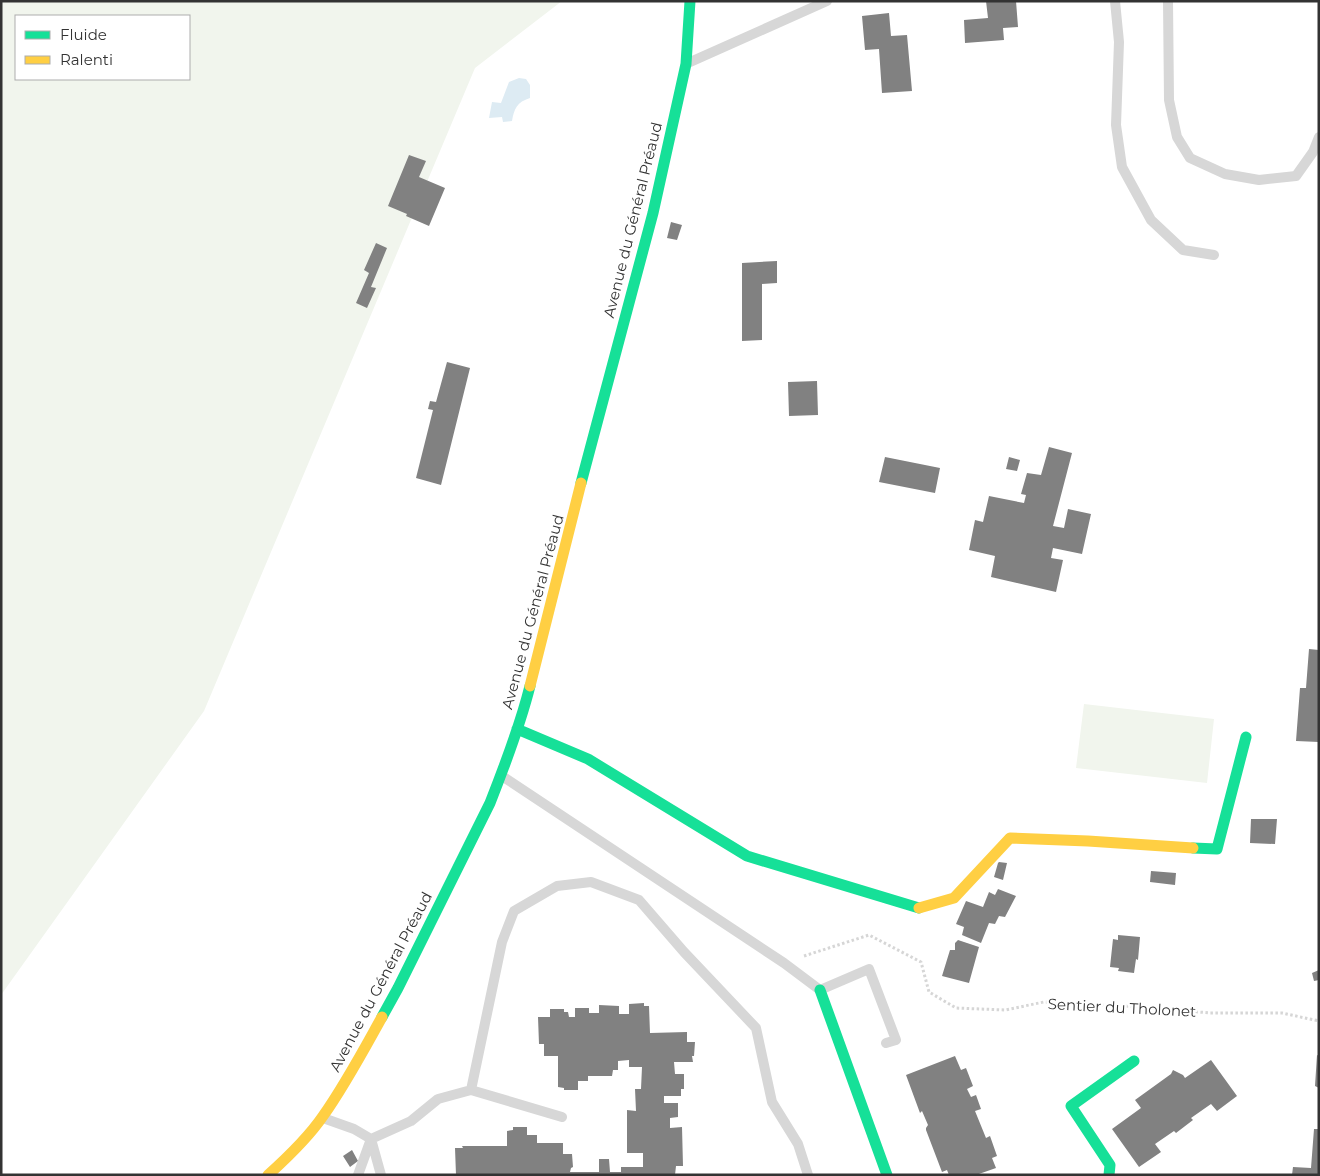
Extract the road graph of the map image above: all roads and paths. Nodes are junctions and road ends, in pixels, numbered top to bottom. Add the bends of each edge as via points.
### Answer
1 (690, 1) edge
2 (827, 1) edge
3 (1116, 1) edge
4 (1168, 1) edge
5 (686, 64) junction
6 (1319, 137) edge
7 (1214, 255) dead end
8 (517, 729) junction
9 (1246, 738) dead end
10 (501, 776) junction
11 (784, 963) junction
12 (820, 990) junction
13 (1319, 1021) edge
14 (886, 1043) dead end
15 (1134, 1061) dead end
16 (471, 1090) junction
17 (562, 1117) dead end
18 (322, 1118) junction
19 (371, 1139) junction
20 (268, 1175) edge
21 (358, 1175) edge
22 (381, 1175) edge
23 (808, 1175) edge
24 (887, 1175) edge
25 (1109, 1175) edge

1 - 5 street, Avenue du Général Préaud
2 - 5 lane
3 - 7 lane via 1119,42 1116,125 1122,167 1151,220 1183,250
4 - 6 lane via 1169,100 1177,137 1190,158 1225,174 1259,180 1296,176
5 - 8 street, Avenue du Général Préaud via 654,213
8 - 9 street via 588,759 747,856 918,908 954,898 1010,838 1217,849
8 - 10 street, Avenue du Général Préaud
10 - 11 lane
10 - 18 street, Avenue du Général Préaud via 398,988 349,1077
11 - 12 lane
11 - 13 path, Sentier du Tholonet via 869,935 921,962 929,992 956,1008 1005,1010 1044,1002 1210,1013 1282,1013
12 - 14 lane via 869,969 896,1040
12 - 24 street
15 - 25 street via 1071,1106 1110,1165
16 - 17 lane
16 - 19 lane via 438,1099 410,1121
16 - 23 lane via 502,942 514,911 557,886 591,882 639,900 756,1028 772,1102 798,1144
18 - 19 lane
18 - 20 street, Avenue du Général Préaud
19 - 21 lane
19 - 22 lane

